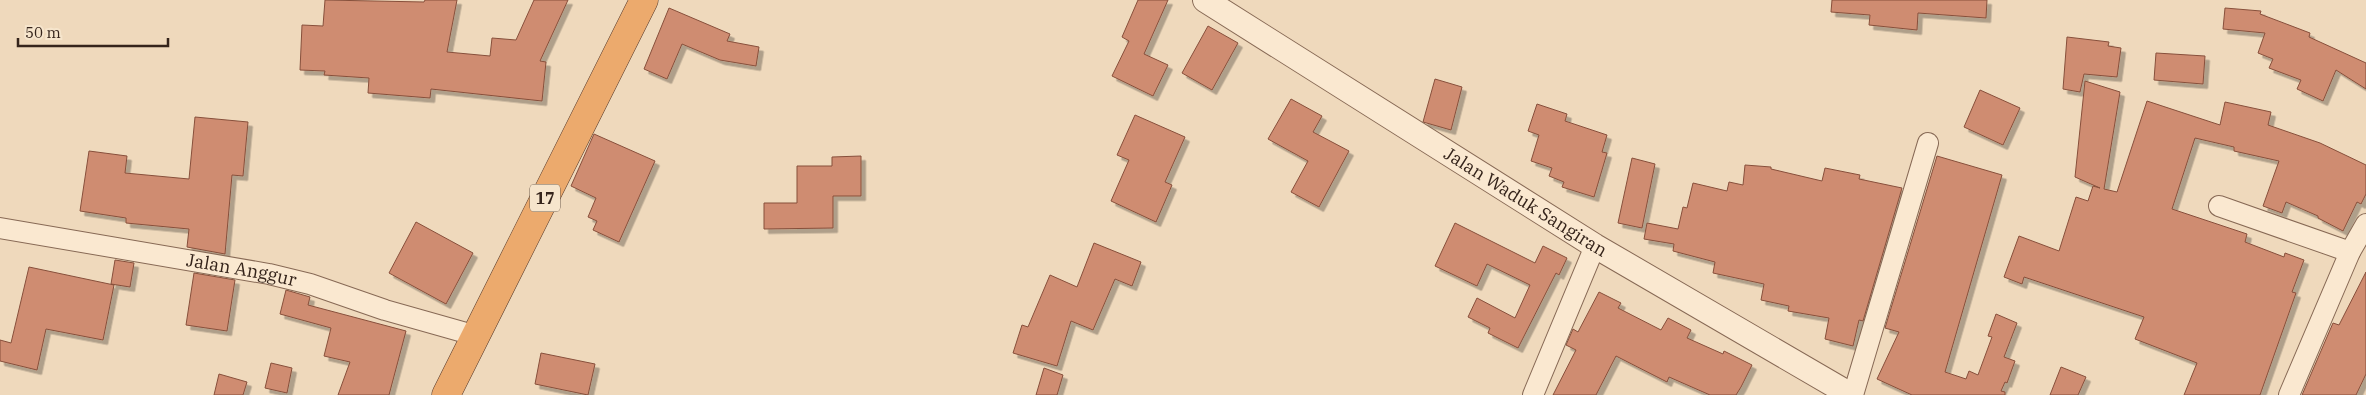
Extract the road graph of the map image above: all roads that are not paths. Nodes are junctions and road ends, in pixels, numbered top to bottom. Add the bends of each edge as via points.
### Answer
1 (644, 0) edge
2 (1205, 0) edge
3 (1928, 144) dead end
4 (2219, 206) dead end
5 (2366, 224) edge
6 (0, 228) edge
7 (1595, 246) junction
8 (2350, 252) junction
9 (477, 336) junction
10 (446, 395) edge
11 (1533, 395) edge
12 (1852, 395) edge
13 (2289, 395) edge

1 - 9 highway, 17
2 - 7 street, Jalan Waduk Sangiran
3 - 12 street
4 - 8 street
5 - 8 street
6 - 9 street, Jalan Anggur via 269,274
7 - 11 street
7 - 12 street, Jalan Waduk Sangiran
8 - 13 street
9 - 10 highway, 17

